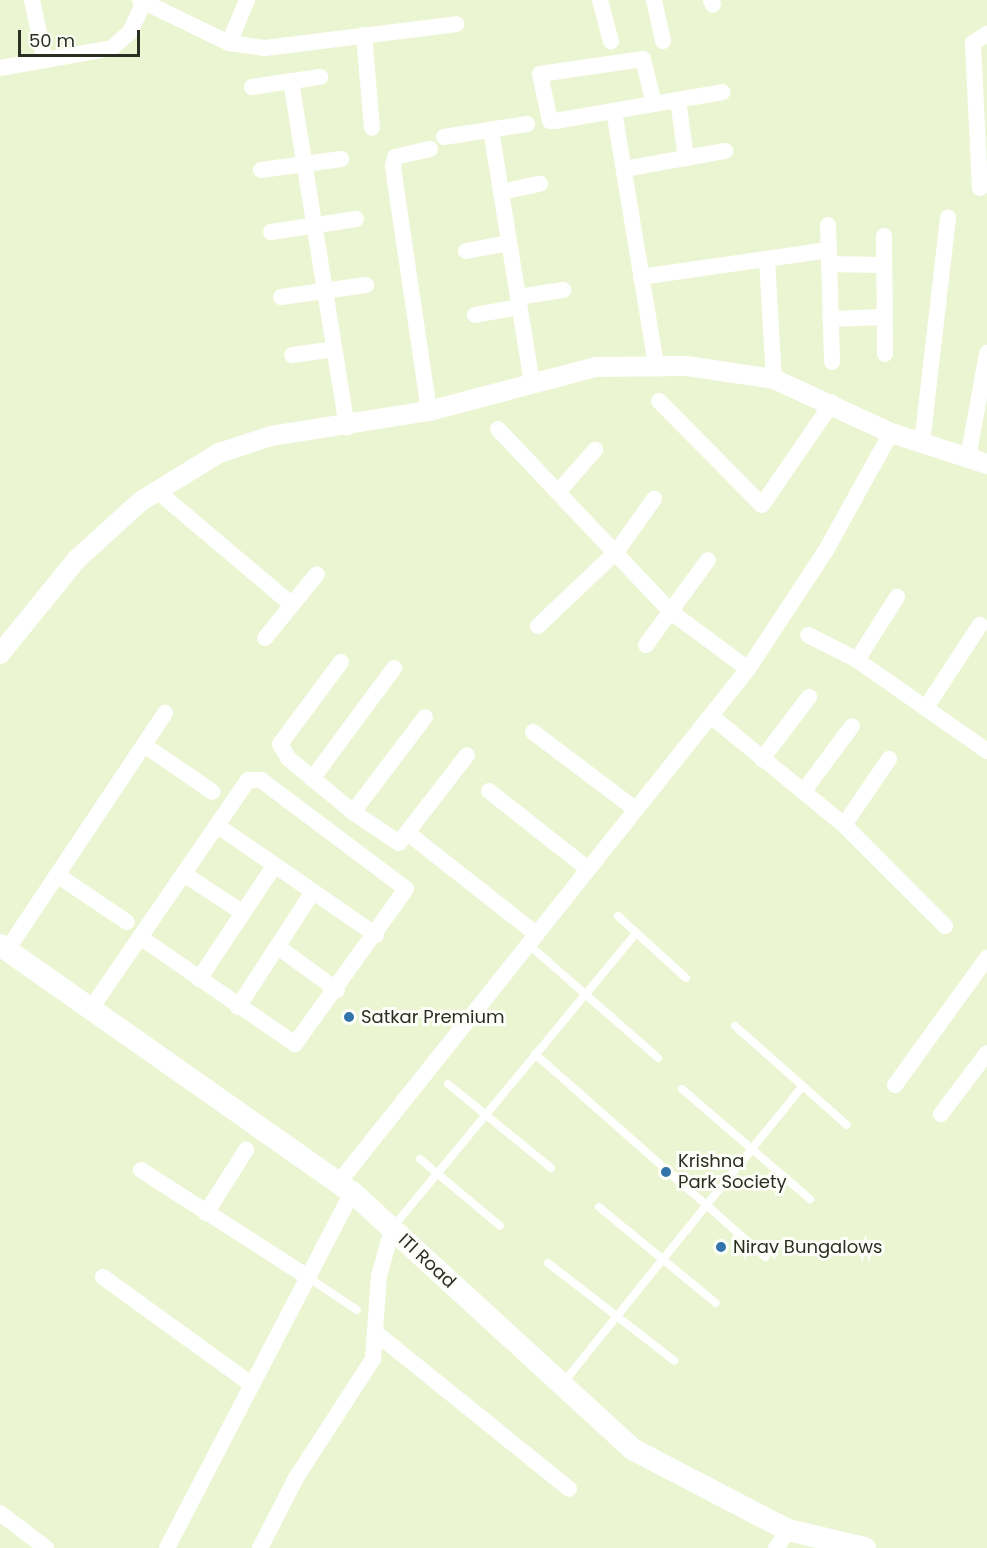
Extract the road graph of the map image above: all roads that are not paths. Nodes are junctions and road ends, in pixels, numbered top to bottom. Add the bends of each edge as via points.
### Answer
1 (32, 0) edge
2 (143, 0) edge
3 (247, 0) edge
4 (600, 0) edge
5 (654, 0) edge
6 (458, 24) dead end
7 (987, 34) edge
8 (364, 35) junction
9 (663, 41) dead end
10 (611, 42) dead end
11 (229, 43) junction
12 (44, 57) junction
13 (0, 68) edge
14 (320, 76) dead end
15 (291, 81) junction
16 (252, 87) dead end
17 (723, 92) dead end
18 (678, 100) junction
19 (654, 104) junction
20 (614, 111) junction
21 (527, 124) dead end
22 (372, 129) dead end
23 (491, 130) junction
24 (444, 137) dead end
25 (430, 149) dead end
26 (725, 151) dead end
27 (686, 158) junction
28 (340, 159) dead end
29 (305, 164) junction
30 (624, 169) junction
31 (261, 170) dead end
32 (540, 184) dead end
33 (980, 188) dead end
34 (501, 192) junction
35 (948, 217) dead end
36 (356, 219) dead end
37 (828, 225) dead end
38 (315, 226) junction
39 (271, 232) dead end
40 (884, 236) dead end
41 (509, 243) junction
42 (466, 251) dead end
43 (828, 257) junction
44 (767, 259) junction
45 (884, 265) junction
46 (641, 277) junction
47 (366, 285) dead end
48 (563, 290) dead end
49 (325, 291) junction
50 (280, 297) dead end
51 (518, 302) junction
52 (475, 315) dead end
53 (884, 317) junction
54 (831, 319) junction
55 (335, 349) junction
56 (987, 353) edge
57 (885, 354) dead end
58 (292, 355) dead end
59 (832, 362) dead end
60 (656, 366) junction
61 (774, 379) junction
62 (532, 384) junction
63 (659, 401) dead end
64 (832, 403) junction
65 (429, 411) junction
66 (347, 428) junction
67 (498, 429) dead end
68 (891, 433) junction
69 (922, 443) junction
70 (595, 450) dead end
71 (968, 458) junction
72 (987, 464) edge
73 (156, 490) junction
74 (559, 491) junction
75 (654, 499) dead end
76 (617, 551) junction
77 (708, 560) dead end
78 (317, 574) dead end
79 (897, 597) dead end
80 (292, 605) junction
81 (670, 612) junction
82 (980, 625) dead end
83 (538, 626) dead end
84 (808, 635) dead end
85 (266, 638) dead end
86 (646, 645) dead end
87 (0, 654) edge
88 (857, 660) junction
89 (341, 662) dead end
90 (394, 668) dead end
91 (748, 669) junction
92 (809, 698) dead end
93 (927, 706) junction
94 (165, 713) dead end
95 (711, 716) junction
96 (425, 717) dead end
97 (852, 726) dead end
98 (533, 732) dead end
99 (144, 745) junction
100 (987, 751) edge
101 (467, 754) dead end
102 (762, 759) junction
103 (889, 759) dead end
104 (312, 779) junction
105 (489, 791) dead end
106 (213, 792) dead end
107 (803, 792) junction
108 (634, 808) junction
109 (353, 812) junction
110 (844, 825) junction
111 (218, 826) junction
112 (409, 834) junction
113 (274, 866) junction
114 (588, 869) junction
115 (57, 874) junction
116 (184, 874) junction
117 (312, 893) junction
118 (243, 913) junction
119 (618, 916) dead end
120 (127, 922) dead end
121 (945, 926) dead end
122 (635, 934) junction
123 (376, 935) junction
124 (140, 937) junction
125 (532, 939) junction
126 (4, 947) edge
127 (278, 947) junction
128 (987, 958) edge
129 (686, 978) dead end
130 (199, 979) junction
131 (337, 990) junction
132 (581, 994) junction
133 (92, 1007) junction
134 (238, 1007) junction
135 (735, 1026) dead end
136 (987, 1053) edge
137 (535, 1054) junction
138 (658, 1058) dead end
139 (448, 1084) dead end
140 (895, 1085) dead end
141 (802, 1087) junction
142 (682, 1089) dead end
143 (484, 1114) junction
144 (941, 1114) dead end
145 (847, 1125) dead end
146 (752, 1149) junction
147 (246, 1150) dead end
148 (420, 1159) dead end
149 (551, 1168) dead end
150 (141, 1170) dead end
151 (437, 1173) junction
152 (346, 1187) junction
153 (810, 1199) dead end
154 (706, 1206) junction
155 (598, 1207) dead end
156 (206, 1214) junction
157 (500, 1226) dead end
158 (392, 1229) junction
159 (765, 1257) dead end
160 (662, 1258) junction
161 (548, 1263) dead end
162 (306, 1276) junction
163 (103, 1277) dead end
164 (716, 1303) dead end
165 (357, 1311) dead end
166 (616, 1314) junction
167 (376, 1333) junction
168 (675, 1361) dead end
169 (251, 1384) junction
170 (561, 1385) junction
171 (569, 1489) dead end
172 (0, 1513) edge
173 (782, 1539) edge
174 (46, 1548) edge
175 (167, 1548) edge
176 (260, 1548) edge
177 (864, 1548) edge

1 - 12 street
2 - 11 street
2 - 12 street via 130,32 112,48
3 - 11 street
4 - 10 street
5 - 9 street
6 - 8 street
7 - 33 street via 972,43
8 - 11 street via 265,48
8 - 22 street
12 - 13 street
14 - 15 street
15 - 16 street
15 - 29 street
17 - 18 street
18 - 19 street
18 - 27 street
19 - 20 street
19 - 20 street via 642,59 541,73 550,121
20 - 30 street
21 - 23 street
23 - 24 street
23 - 34 street
25 - 65 street via 396,157 393,166
26 - 27 street
27 - 30 street
28 - 29 street
29 - 31 street
29 - 38 street
30 - 46 street
32 - 34 street
34 - 41 street
35 - 69 street
36 - 38 street
37 - 43 street
38 - 39 street
38 - 49 street
40 - 45 street
41 - 42 street
41 - 51 street
43 - 44 street
43 - 45 street
43 - 54 street
44 - 46 street
44 - 61 street
45 - 53 street
46 - 60 street
47 - 49 street
48 - 51 street
49 - 50 street
49 - 55 street
51 - 52 street
51 - 62 street
53 - 54 street
53 - 57 street
54 - 59 street
55 - 58 street
55 - 66 street
56 - 71 street
60 - 61 street
60 - 62 street via 595,367
61 - 64 street
62 - 65 street
63 - 64 street via 762,505
64 - 68 street
65 - 66 street
66 - 73 street via 260,440 219,453
67 - 74 street
68 - 69 street
68 - 91 street via 825,552
69 - 71 street
70 - 74 street
71 - 72 street
73 - 80 street
73 - 87 street via 76,560
74 - 76 street
75 - 76 street
76 - 81 street
76 - 83 street
77 - 81 street
78 - 80 street
79 - 88 street
80 - 85 street
81 - 86 street
81 - 91 street
82 - 93 street
84 - 88 street
88 - 93 street
89 - 104 street via 280,744
90 - 104 street
91 - 95 street
92 - 102 street
93 - 100 street
94 - 99 street
95 - 102 street
95 - 108 street
96 - 109 street
97 - 107 street
98 - 108 street
99 - 106 street
99 - 115 street
101 - 112 street
102 - 107 street
103 - 110 street
104 - 109 street
105 - 114 street
107 - 110 street
108 - 114 street
109 - 112 street via 399,843
110 - 121 street
111 - 113 street
111 - 116 street
111 - 123 street via 248,780 261,780 402,883 404,895
112 - 125 street
113 - 117 street
113 - 118 street
114 - 125 street
115 - 120 street
115 - 126 street
116 - 118 street
116 - 124 street
117 - 123 street
117 - 127 street
118 - 130 street
119 - 122 lane
122 - 129 lane
122 - 132 lane
123 - 131 street
124 - 130 street
124 - 133 street
125 - 132 lane
125 - 152 street
126 - 133 main road, ITI Road
127 - 131 street
127 - 134 street
128 - 140 street
130 - 134 street
131 - 134 street via 296,1044
132 - 137 lane
132 - 138 lane
133 - 152 main road, ITI Road
135 - 141 lane
136 - 144 street
137 - 143 lane
137 - 154 lane
139 - 143 lane
141 - 145 lane
141 - 146 lane
142 - 146 lane
143 - 149 lane
143 - 151 lane
146 - 153 lane
146 - 154 lane
147 - 156 street
148 - 151 lane
150 - 156 street
151 - 157 lane
151 - 158 lane
152 - 158 main road, ITI Road
152 - 162 street
154 - 159 lane
154 - 160 lane
155 - 160 lane
156 - 162 street
158 - 167 street via 379,1276
158 - 170 main road, ITI Road
160 - 164 lane
160 - 166 lane
161 - 166 lane
162 - 165 lane
162 - 169 street
163 - 169 street
166 - 168 lane
166 - 170 lane
167 - 171 street
167 - 176 street via 369,1370 296,1478
169 - 175 street
170 - 173 main road, ITI Road via 634,1450
172 - 174 street
173 - 177 main road, ITI Road

